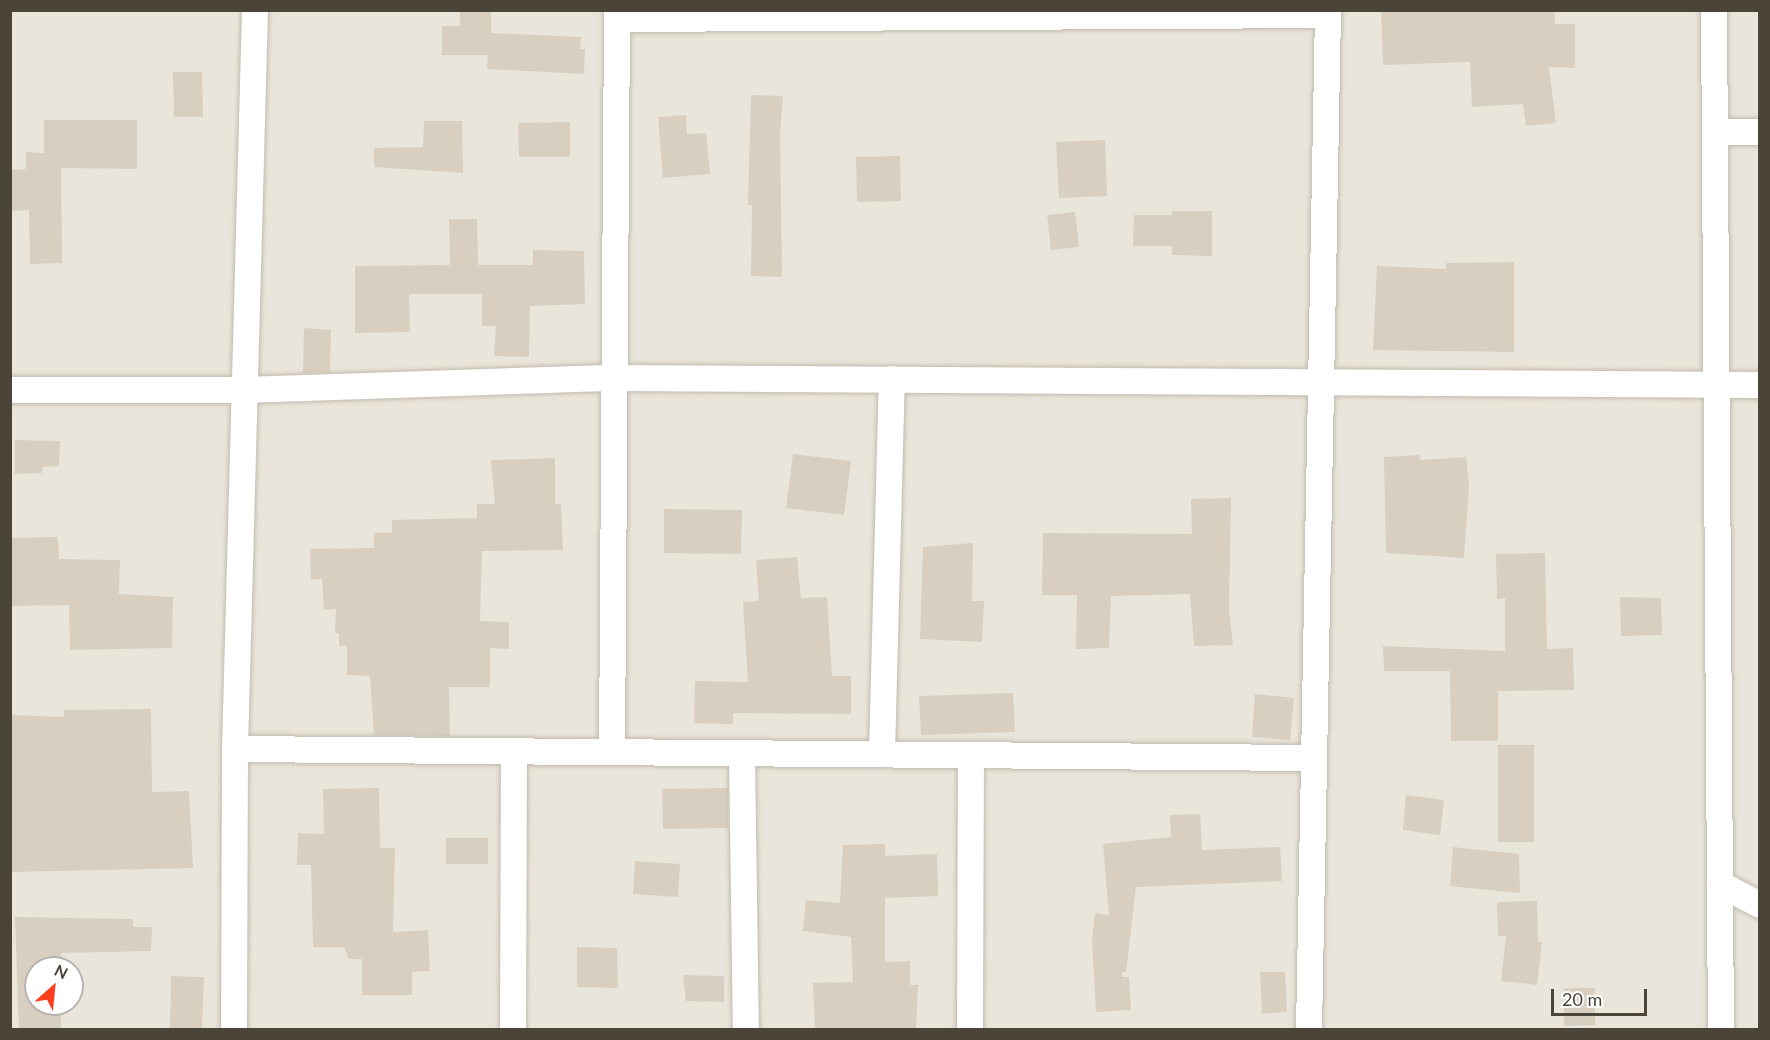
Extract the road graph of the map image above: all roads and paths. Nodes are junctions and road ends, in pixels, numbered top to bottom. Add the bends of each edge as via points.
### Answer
1 (255, 10) edge
2 (1714, 10) edge
3 (1328, 13) edge
4 (617, 15) edge
5 (1715, 132) junction
6 (1760, 132) edge
7 (615, 378) junction
8 (892, 379) junction
9 (1320, 382) junction
10 (1716, 384) junction
11 (1760, 385) edge
12 (10, 390) edge
13 (244, 390) junction
14 (235, 748) junction
15 (514, 751) junction
16 (612, 752) junction
17 (741, 753) junction
18 (882, 754) junction
19 (971, 755) junction
20 (1313, 758) junction
21 (1720, 884) junction
22 (1760, 905) edge
23 (234, 1029) edge
24 (513, 1029) edge
25 (746, 1029) edge
26 (970, 1029) edge
27 (1309, 1029) edge
28 (1721, 1029) edge

1 - 13 street
2 - 5 street
3 - 4 street
3 - 9 street
4 - 7 street
5 - 6 street
5 - 10 street
7 - 8 street
7 - 13 street
7 - 16 street
8 - 9 street
8 - 18 street
9 - 10 street
9 - 20 street
10 - 11 street
10 - 21 street
12 - 13 street
13 - 14 street
14 - 15 street
14 - 23 street
15 - 16 street
15 - 24 street
16 - 17 street
17 - 18 street
17 - 25 street
18 - 19 street
19 - 20 street
19 - 26 street
20 - 27 street
21 - 22 street
21 - 28 street

